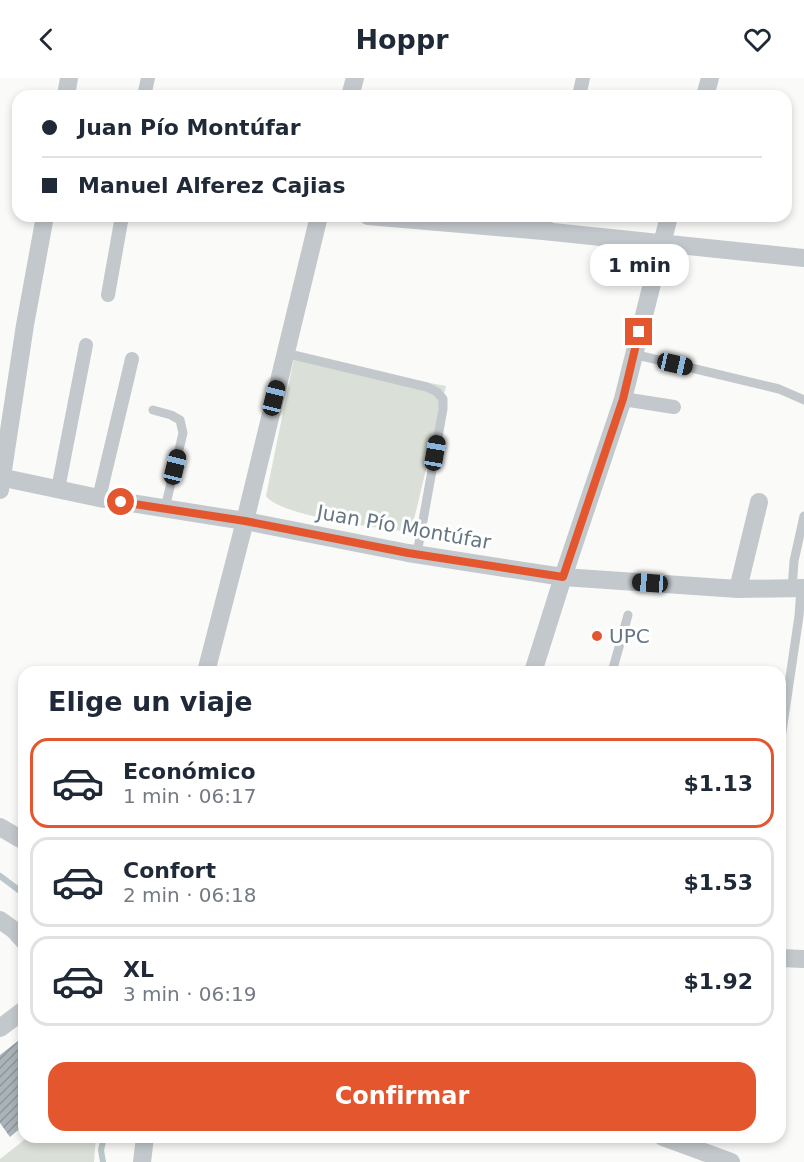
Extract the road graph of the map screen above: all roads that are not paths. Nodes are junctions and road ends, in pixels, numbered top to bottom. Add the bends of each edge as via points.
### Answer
1 (44, 222) edge
2 (121, 222) edge
3 (318, 222) edge
4 (520, 222) edge
5 (667, 222) edge
6 (545, 223) edge
7 (660, 244) junction
8 (804, 258) edge
9 (108, 295) dead end
10 (86, 345) dead end
11 (285, 353) junction
12 (633, 354) junction
13 (132, 359) dead end
14 (623, 399) junction
15 (804, 400) edge
16 (674, 407) dead end
17 (153, 410) dead end
18 (1, 481) edge
19 (58, 489) junction
20 (99, 498) junction
21 (759, 502) dead end
22 (165, 508) junction
23 (804, 516) edge
24 (245, 521) junction
25 (417, 554) junction
26 (563, 577) junction
27 (799, 588) edge
28 (738, 590) junction
29 (628, 615) dead end
30 (208, 666) edge
31 (535, 666) edge
32 (614, 666) edge
33 (786, 704) edge
34 (0, 827) edge
35 (18, 838) edge
36 (0, 920) edge
37 (18, 934) edge
38 (786, 958) edge
39 (804, 959) edge
40 (18, 1014) edge
41 (0, 1028) edge
42 (144, 1143) edge
43 (679, 1143) edge
44 (142, 1162) edge
45 (731, 1162) edge

1 - 18 street
2 - 9 street
3 - 11 street
4 - 6 street
5 - 7 street
6 - 7 street
7 - 8 street
7 - 12 street
10 - 19 street
11 - 24 street
11 - 25 lane via 427,387 443,399
12 - 14 street
12 - 15 lane via 779,389
13 - 20 street
14 - 16 street
14 - 26 street
17 - 22 lane via 180,420 183,433
18 - 19 street, Juan Pío Montúfar
19 - 20 street, Juan Pío Montúfar
20 - 22 street, Juan Pío Montúfar
21 - 28 street
22 - 24 street, Juan Pío Montúfar
23 - 27 lane via 794,561
24 - 25 street, Juan Pío Montúfar
24 - 30 street
25 - 26 street, Juan Pío Montúfar
26 - 28 street, Juan Pío Montúfar
26 - 31 street
27 - 28 street, Juan Pío Montúfar
27 - 33 lane via 799,616
29 - 32 lane
34 - 35 street
36 - 37 street
38 - 39 street
40 - 41 street
42 - 44 street
43 - 45 street

